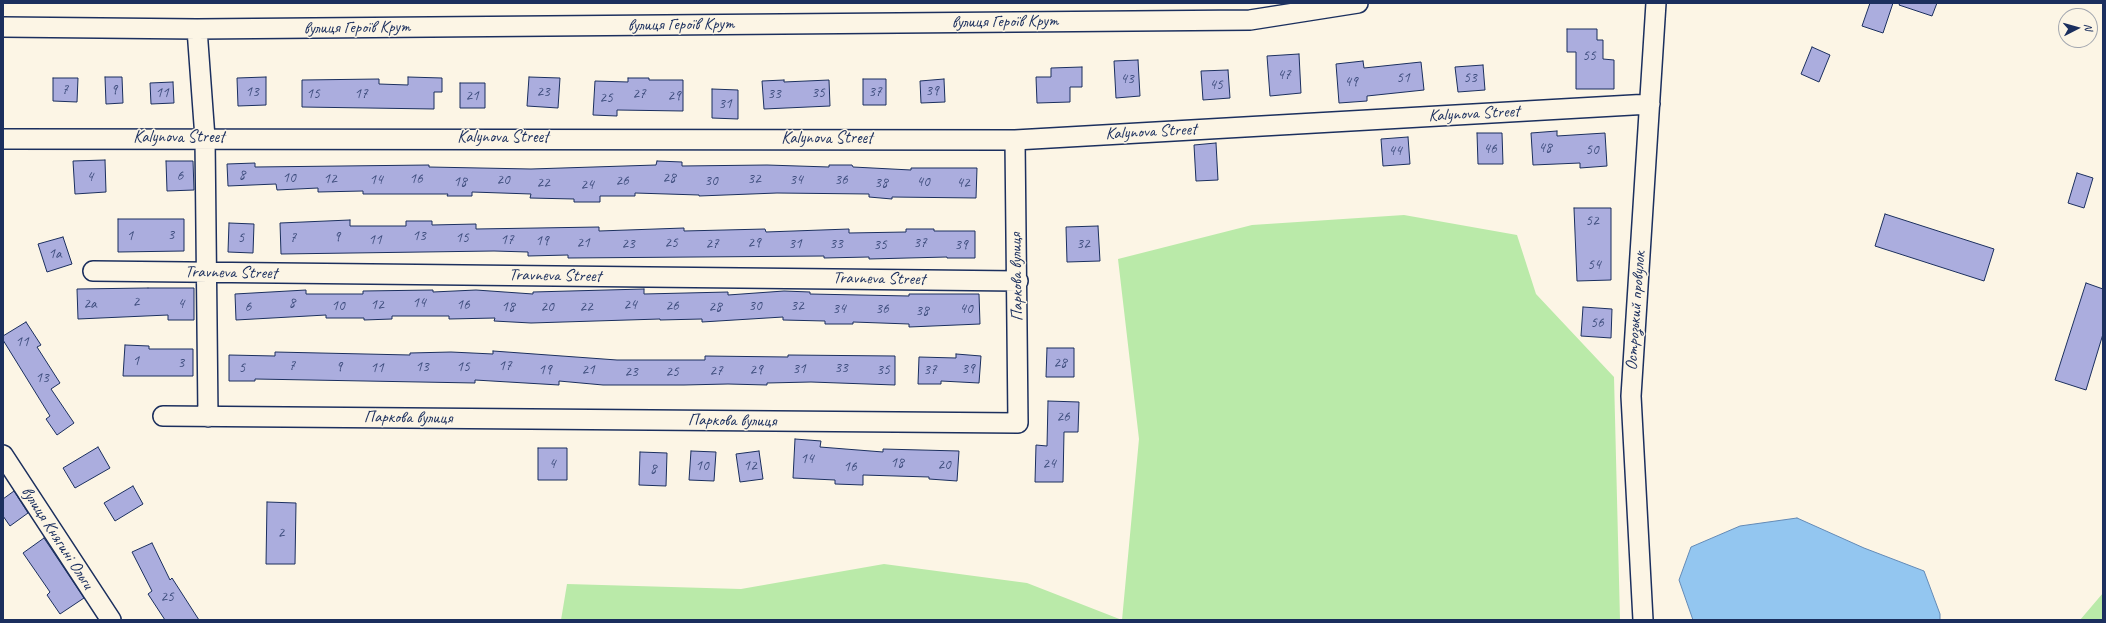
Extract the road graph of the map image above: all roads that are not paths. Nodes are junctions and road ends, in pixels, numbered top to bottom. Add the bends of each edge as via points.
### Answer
1 (1358, 3) edge
2 (1656, 3) edge
3 (3, 26) edge
4 (197, 29) junction
5 (1650, 104) junction
6 (205, 138) junction
7 (3, 139) edge
8 (1016, 140) junction
9 (93, 271) dead end
10 (206, 273) junction
11 (1018, 281) junction
12 (163, 416) dead end
13 (208, 416) junction
14 (3, 455) edge
15 (111, 620) edge
16 (1643, 620) edge

1 - 4 street, вулиця Героїв Крут via 1250,20
2 - 5 street, Острозький провулок
3 - 4 street, вулиця Героїв Крут
4 - 6 street
5 - 8 street, Kalynova Street
5 - 16 street, Острозький провулок via 1631,396
6 - 7 street, Kalynova Street
6 - 8 street, Kalynova Street
6 - 10 street
8 - 11 street, Паркова вулиця
9 - 10 street, Travneva Street
10 - 11 street, Travneva Street
10 - 13 street
11 - 13 street, Паркова вулиця via 1018,423
12 - 13 street, Паркова вулиця
14 - 15 street, вулиця Княгині Ольги

